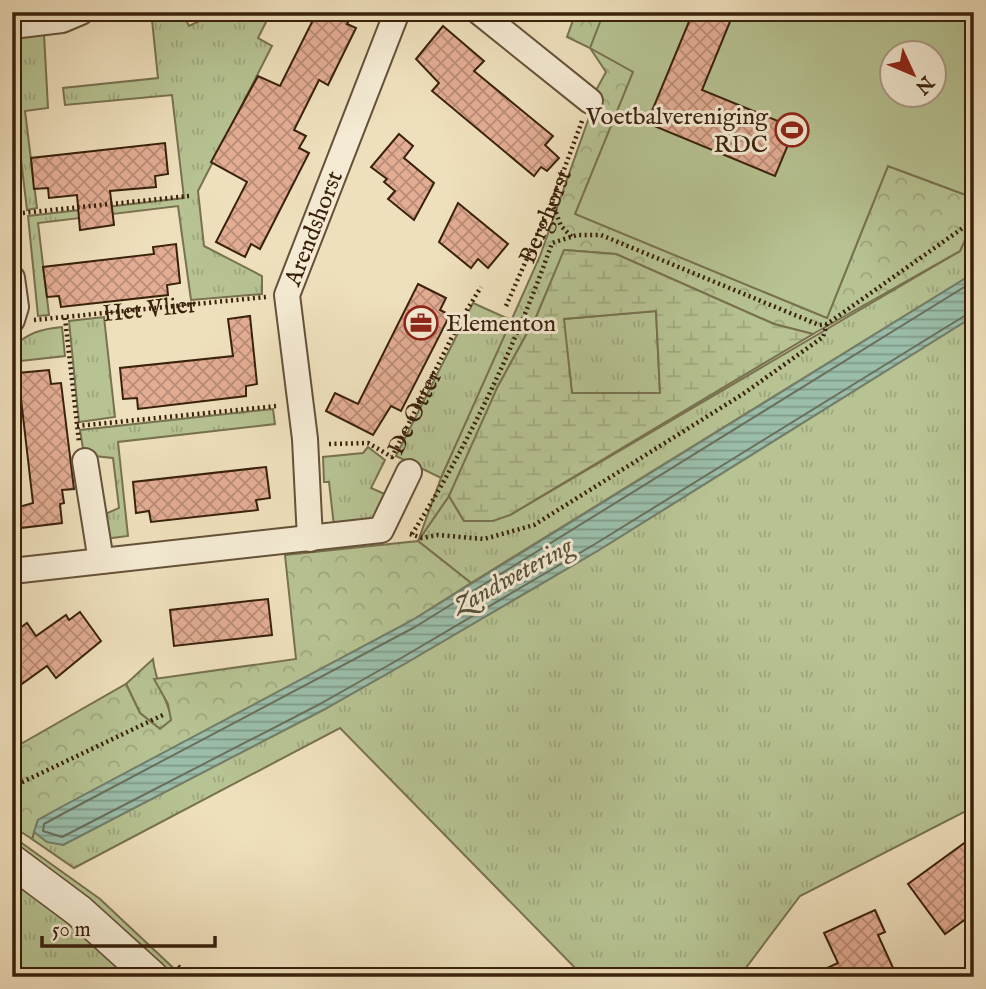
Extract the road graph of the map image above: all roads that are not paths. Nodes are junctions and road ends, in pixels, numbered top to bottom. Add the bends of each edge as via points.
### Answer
1 (80, 12) edge
2 (397, 12) edge
3 (480, 12) edge
4 (12, 26) edge
5 (590, 101) road end
6 (12, 278) edge
7 (19, 320) edge
8 (85, 461) road end
9 (409, 472) dead end
10 (310, 540) junction
11 (101, 562) junction
12 (12, 571) edge
13 (12, 861) edge
14 (152, 977) edge

1 - 4 street via 62,20
2 - 10 street, Arendshorst via 286,295 305,439
3 - 5 street
6 - 7 street
8 - 11 street
9 - 10 street via 381,530
10 - 11 street
11 - 12 street
13 - 14 street via 79,911

